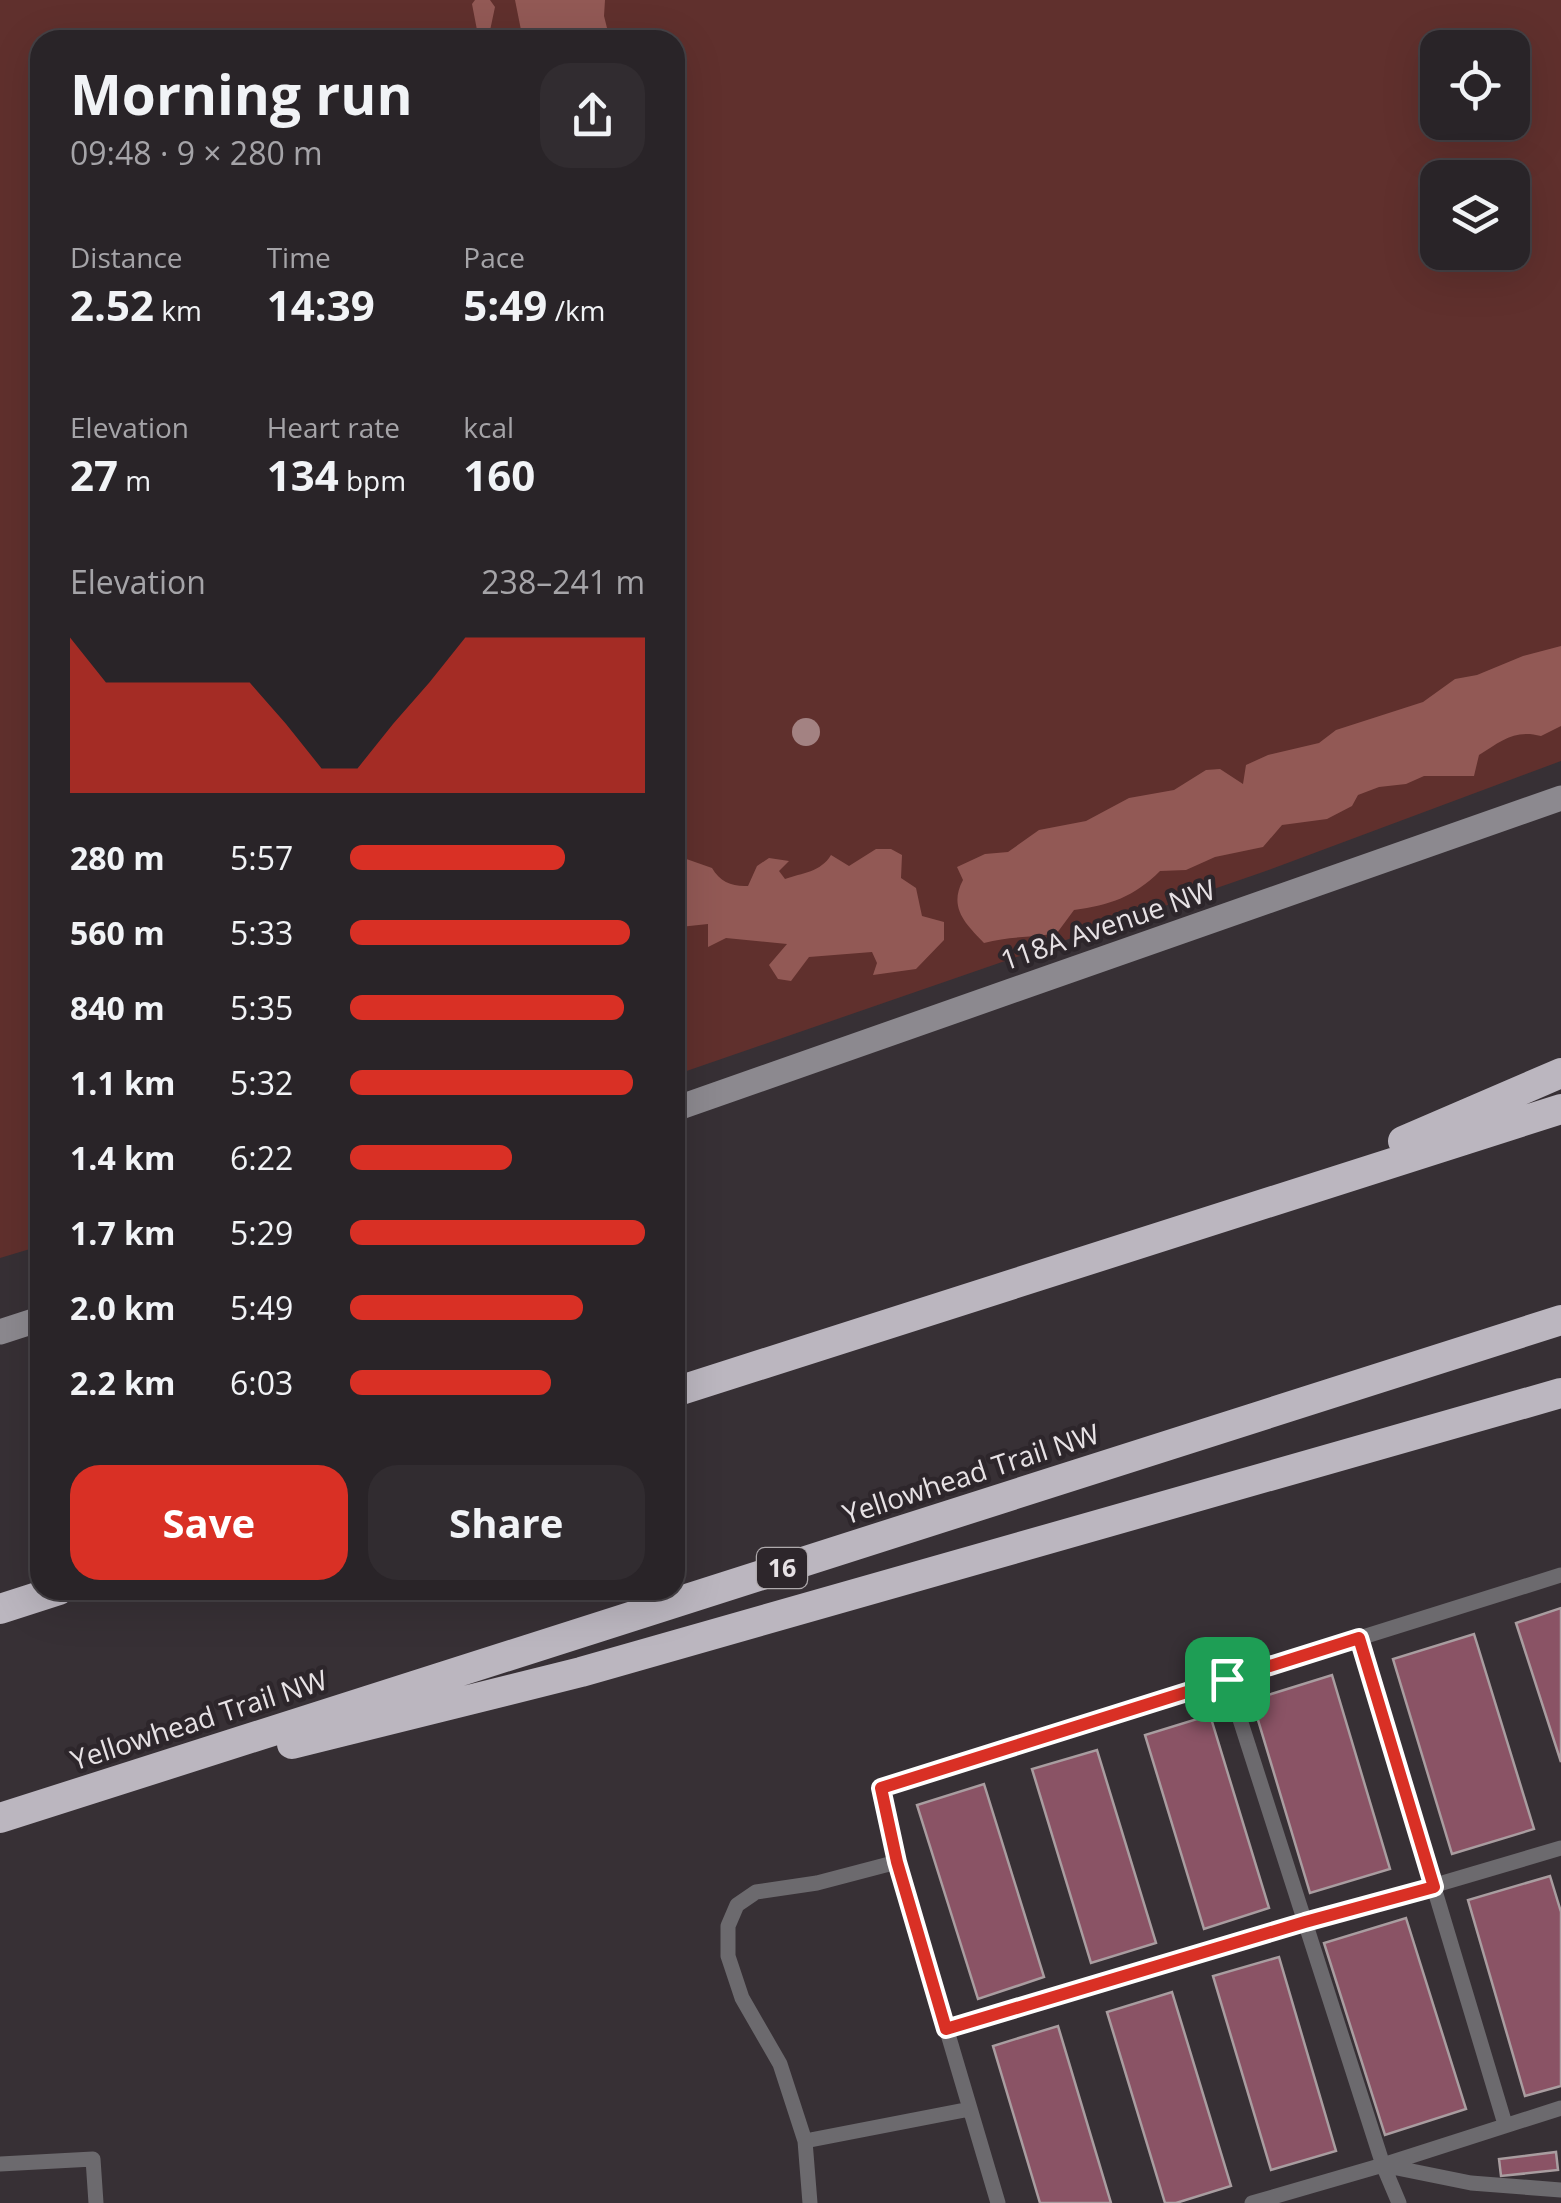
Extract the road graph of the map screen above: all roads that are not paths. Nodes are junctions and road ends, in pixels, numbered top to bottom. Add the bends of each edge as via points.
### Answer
1 (1561, 798) edge
2 (1561, 1074) edge
3 (685, 1105) edge
4 (1561, 1108) edge
5 (1231, 1214) junction
6 (1561, 1320) edge
7 (30, 1322) edge
8 (0, 1332) edge
9 (685, 1389) edge
10 (1561, 1393) edge
11 (1561, 1575) edge
12 (30, 1599) edge
13 (684, 1600) edge
14 (685, 1600) edge
15 (0, 1609) edge
16 (1359, 1638) junction
17 (1227, 1679) junction
18 (2, 1818) edge
19 (1561, 1848) edge
20 (897, 1862) junction
21 (1434, 1887) junction
22 (1305, 1922) junction
23 (946, 2029) junction
24 (1561, 2108) edge
25 (970, 2109) junction
26 (1505, 2124) junction
27 (805, 2142) junction
28 (0, 2164) edge
29 (1383, 2165) junction
30 (1561, 2190) edge
31 (96, 2203) edge
32 (810, 2203) edge
33 (998, 2203) edge
34 (1252, 2203) edge
35 (1399, 2203) edge

1 - 3 street, 118A Avenue NW
2 - 5 highway
4 - 5 highway
5 - 9 highway
6 - 14 highway, Yellowhead Trail NW / 16
7 - 8 street
10 - 18 highway via 581,1672
11 - 16 lane
12 - 15 highway
13 - 18 highway, Yellowhead Trail NW / 16
16 - 17 lane
16 - 21 lane
17 - 20 lane via 881,1788
17 - 22 lane
19 - 21 lane
20 - 23 lane
20 - 27 lane via 756,1892 738,1905 728,1926 728,1956 742,1998 780,2064
21 - 22 lane
21 - 26 lane
22 - 23 lane
22 - 29 lane
23 - 25 lane
24 - 26 lane
25 - 27 lane
25 - 33 lane
26 - 29 lane
27 - 32 lane
28 - 31 lane via 93,2159
29 - 30 lane
29 - 34 lane
29 - 35 lane

